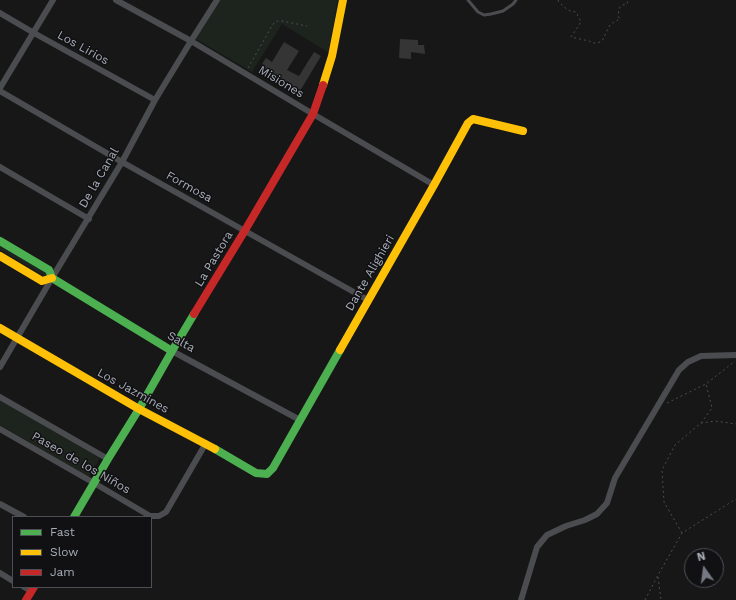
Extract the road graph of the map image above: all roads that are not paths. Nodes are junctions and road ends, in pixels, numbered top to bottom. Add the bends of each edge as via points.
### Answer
1 (53, 0) edge
2 (116, 0) edge
3 (217, 0) edge
4 (343, 0) edge
5 (468, 0) edge
6 (516, 0) edge
7 (0, 13) edge
8 (34, 33) junction
9 (191, 41) junction
10 (0, 90) edge
11 (155, 100) junction
12 (313, 114) junction
13 (523, 131) dead end
14 (122, 162) junction
15 (0, 167) edge
16 (434, 185) junction
17 (89, 218) junction
18 (244, 232) junction
19 (0, 241) edge
20 (0, 256) edge
21 (52, 278) junction
22 (368, 300) junction
23 (0, 328) edge
24 (17, 338) junction
25 (172, 352) junction
26 (736, 355) edge
27 (0, 367) edge
28 (0, 397) edge
29 (139, 409) junction
30 (300, 420) junction
31 (0, 429) edge
32 (206, 443) junction
33 (108, 459) junction
34 (256, 473) joint
35 (94, 483) junction
36 (0, 504) edge
37 (22, 516) edge
38 (75, 516) edge
39 (0, 573) edge
40 (12, 580) edge
41 (30, 588) edge
42 (26, 600) edge
43 (521, 600) edge

1 - 8 street
2 - 9 street, Misiones
3 - 9 street, De la Canal
4 - 12 street, La Pastora via 332,56
5 - 6 lane via 484,15 503,11
7 - 8 street, Los Lirios
8 - 10 street
8 - 11 street, Los Lirios
9 - 11 street, De la Canal
9 - 12 street, Misiones
10 - 14 street, Formosa
11 - 14 street, De la Canal
12 - 16 street, Misiones
12 - 18 street, La Pastora
13 - 16 street, Dante Alighieri via 474,119 468,123
14 - 17 street, De la Canal
14 - 18 street, Formosa
15 - 17 street
16 - 22 street, Dante Alighieri
17 - 21 street, De la Canal
18 - 22 street, Formosa
18 - 25 street, La Pastora
19 - 21 street, Salta via 49,270
20 - 21 street, Salta via 42,281
21 - 24 street, De la Canal
21 - 25 street, Salta
22 - 30 street, Dante Alighieri
23 - 24 street, Los Jazmines
24 - 27 street, De la Canal
24 - 29 street, Los Jazmines
25 - 29 street, La Pastora
25 - 30 street, Salta
26 - 43 street via 701,356 679,370 615,478 603,508 585,520 548,535 537,547
28 - 33 street, Paseo de los Niños
29 - 32 street, Los Jazmines
29 - 33 street, La Pastora
30 - 34 street, Dante Alighieri via 274,468 267,474
31 - 35 street, Paseo de los Niños
32 - 34 street, Los Jazmines
32 - 35 street, Paseo de los Niños via 166,512 159,516 150,516
33 - 35 street, La Pastora
35 - 38 street, La Pastora
36 - 37 street
39 - 40 street
41 - 42 street

